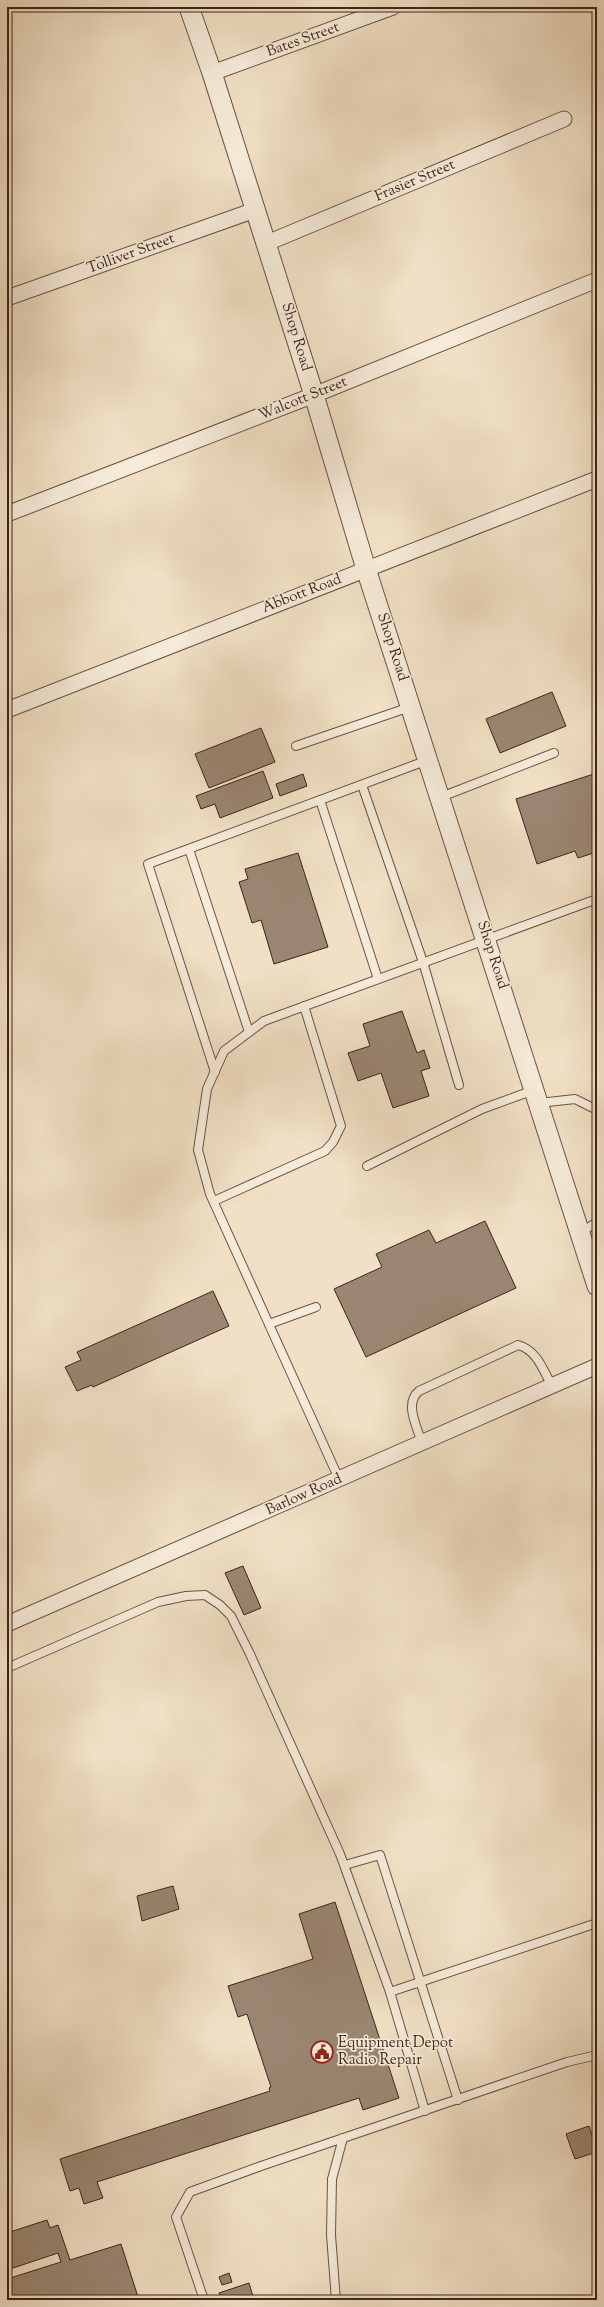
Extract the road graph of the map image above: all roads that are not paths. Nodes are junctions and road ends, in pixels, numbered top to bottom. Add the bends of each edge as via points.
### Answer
1 (189, 7) edge
2 (393, 7) edge
3 (212, 73) junction
4 (564, 119) dead end
5 (255, 210) junction
6 (267, 243) junction
7 (597, 280) edge
8 (7, 298) edge
9 (314, 395) junction
10 (597, 479) edge
11 (7, 514) edge
12 (366, 569) junction
13 (411, 707) junction
14 (7, 710) edge
15 (296, 746) dead end
16 (554, 753) dead end
17 (429, 760) junction
18 (362, 785) junction
19 (441, 797) junction
20 (320, 800) junction
21 (189, 849) junction
22 (597, 899) edge
23 (487, 939) junction
24 (423, 962) junction
25 (378, 979) junction
26 (304, 1006) junction
27 (249, 1032) junction
28 (215, 1072) junction
29 (459, 1085) dead end
30 (537, 1096) junction
31 (597, 1110) edge
32 (367, 1166) dead end
33 (214, 1201) junction
34 (597, 1222) edge
35 (580, 1233) junction
36 (594, 1266) edge
37 (597, 1286) edge
38 (316, 1307) dead end
39 (269, 1324) junction
40 (597, 1366) edge
41 (552, 1386) junction
42 (422, 1443) junction
43 (339, 1479) junction
44 (8, 1619) edge
45 (7, 1668) edge
46 (345, 1865) junction
47 (597, 1923) edge
48 (421, 1982) junction
49 (390, 1992) junction
50 (597, 2055) edge
51 (458, 2100) junction
52 (425, 2111) junction
53 (343, 2138) junction
54 (204, 2300) edge
55 (336, 2300) edge

1 - 3 street, Shop Road
2 - 3 street, Bates Street
3 - 5 street, Shop Road
4 - 6 street, Frasier Street
5 - 6 street, Shop Road
5 - 8 street, Tolliver Street
6 - 9 street, Shop Road
7 - 9 street, Walcott Street
9 - 11 street, Walcott Street
9 - 12 street, Shop Road
10 - 12 street, Abbott Road
12 - 13 street, Shop Road
12 - 14 street, Abbott Road
13 - 15 lane
13 - 17 street, Shop Road
16 - 19 lane
17 - 18 lane
17 - 19 street, Shop Road
18 - 20 lane
18 - 24 lane
19 - 23 street, Shop Road
20 - 21 lane
20 - 25 lane
21 - 27 lane
21 - 28 lane via 148,864
22 - 23 lane
23 - 24 lane
23 - 30 street, Shop Road
24 - 25 lane
24 - 29 lane
25 - 26 lane
26 - 27 lane via 264,1021
26 - 33 lane via 341,1126 325,1151
27 - 28 lane via 224,1052
28 - 33 lane via 207,1090 198,1150
30 - 31 lane via 576,1099
30 - 32 lane via 482,1109
30 - 35 street, Shop Road
33 - 39 lane
34 - 35 lane
35 - 36 street, Shop Road
36 - 37 street, Shop Road
38 - 39 lane
39 - 43 lane
40 - 41 street, Barlow Road
41 - 42 street, Barlow Road
41 - 42 lane via 533,1352 518,1345 413,1396 411,1405
42 - 43 street, Barlow Road
43 - 44 street, Barlow Road
45 - 46 lane via 158,1602 205,1595 231,1616
46 - 48 lane via 380,1855
46 - 49 lane
47 - 48 lane
48 - 49 lane
48 - 51 lane
49 - 52 lane
50 - 51 lane via 567,2062
51 - 52 lane
52 - 53 lane
53 - 54 lane via 190,2192 176,2217
53 - 55 lane via 332,2179 331,2235

